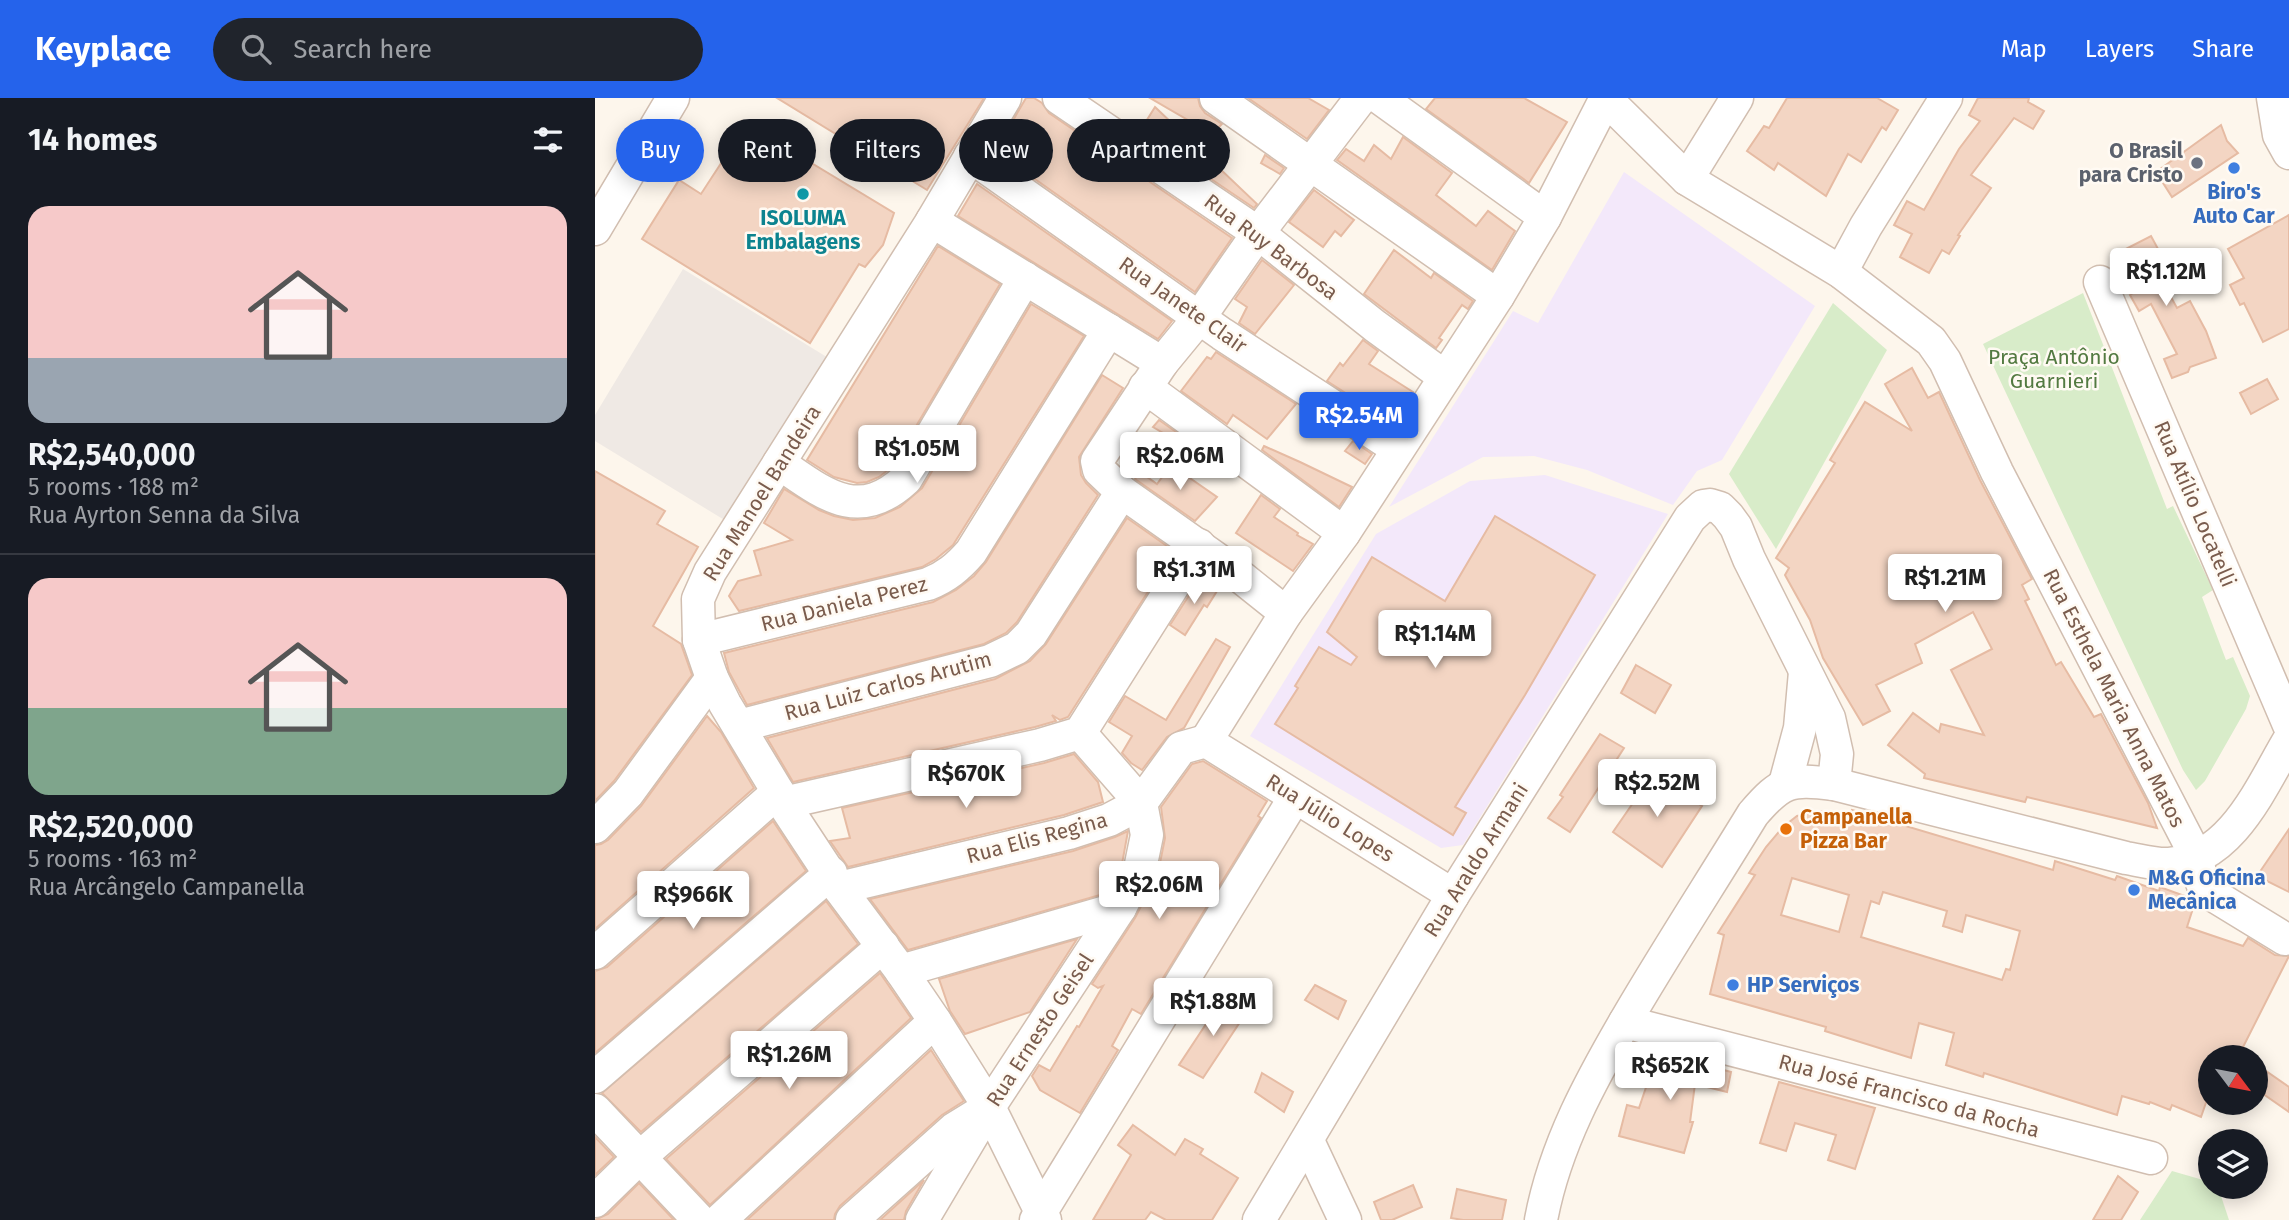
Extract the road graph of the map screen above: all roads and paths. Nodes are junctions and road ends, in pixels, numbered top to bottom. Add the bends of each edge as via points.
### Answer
1 (673, 98) edge
2 (1005, 98) edge
3 (1059, 98) edge
4 (1216, 98) edge
5 (1360, 98) edge
6 (1380, 98) edge
7 (1605, 98) edge
8 (1737, 98) edge
9 (1946, 98) edge
10 (2252, 98) edge
11 (2273, 98) edge
12 (992, 119) edge
13 (2284, 144) edge
14 (1312, 164) junction
15 (959, 175) edge
16 (1687, 178) junction
17 (1007, 182) edge
18 (1545, 217) junction
19 (932, 221) junction
20 (595, 229) edge
21 (1258, 233) junction
22 (1841, 272) junction
23 (1024, 278) junction
24 (2100, 282) dead end
25 (1497, 296) junction
26 (1199, 318) junction
27 (1109, 330) junction
28 (1153, 375) junction
29 (1445, 377) junction
30 (1398, 449) junction
31 (779, 463) junction
32 (1122, 492) junction
33 (1344, 533) junction
34 (1199, 545) junction
35 (1286, 613) junction
36 (699, 640) junction
37 (1805, 671) junction
38 (712, 678) junction
39 (739, 726) junction
40 (2289, 726) edge
41 (1080, 733) junction
42 (2289, 740) edge
43 (1206, 741) junction
44 (1834, 783) junction
45 (1785, 784) junction
46 (780, 797) junction
47 (1295, 797) junction
48 (1141, 803) junction
49 (595, 827) edge
50 (2197, 858) junction
51 (835, 881) junction
52 (1453, 895) junction
53 (1120, 908) junction
54 (2285, 939) dead end
55 (883, 946) junction
56 (595, 953) edge
57 (901, 971) junction
58 (935, 1020) junction
59 (1625, 1022) junction
60 (595, 1077) edge
61 (988, 1108) junction
62 (595, 1110) edge
63 (1308, 1141) junction
64 (640, 1157) junction
65 (2151, 1158) dead end
66 (595, 1200) edge
67 (1041, 1217) edge
68 (699, 1220) edge
69 (720, 1220) edge
70 (852, 1220) edge
71 (922, 1220) edge
72 (1259, 1220) edge
73 (1345, 1220) edge
74 (1541, 1220) edge

1 - 20 street
2 - 12 street, Rua Manoel Bandeira
3 - 21 street, Rua Ruy Barbosa
4 - 14 street
5 - 14 street
6 - 18 street
7 - 16 street, Rua Esthela Maria Anna Matos
7 - 18 street
8 - 16 street
9 - 22 street
10 - 13 street
11 - 13 street
14 - 21 street
14 - 25 street
15 - 19 street, Rua Manoel Bandeira
16 - 22 street, Rua Esthela Maria Anna Matos
17 - 26 street, Rua Janete Clair
18 - 25 street
19 - 23 street
19 - 31 street, Rua Manoel Bandeira
21 - 26 street
21 - 29 street, Rua Ruy Barbosa
22 - 50 street, Rua Esthela Maria Anna Matos via 1931,341 1945,360 1997,472
23 - 27 street
23 - 31 street via 906,479 892,492 848,502 826,494
24 - 40 street, Rua Atílio Locatelli
25 - 29 street
26 - 28 street
26 - 30 street, Rua Janete Clair
27 - 28 street
27 - 36 street, Rua Daniela Perez via 957,568 928,584
28 - 32 street via 1097,461 1099,470
28 - 33 street
29 - 30 street
30 - 33 street
31 - 36 street, Rua Manoel Bandeira via 710,572 698,599
32 - 34 street
32 - 39 street, Rua Luiz Carlos Arutim via 1031,634 1017,648 990,661
33 - 35 street
34 - 35 street
34 - 41 street
35 - 43 street
36 - 38 street, Rua Manoel Bandeira
37 - 44 street via 1836,740
37 - 45 street via 1800,728
37 - 52 street, Rua Araldo Armani via 1736,527 1720,509 1703,506 1690,518
38 - 39 street, Rua Manoel Bandeira
38 - 49 street via 628,793
39 - 46 street, Rua Manoel Bandeira
41 - 46 street
41 - 48 street
42 - 50 street via 2242,820
43 - 47 street, Rua Júlio Lopes
43 - 48 street, Rua Elis Regina via 1181,748
44 - 45 street
44 - 50 street via 2126,858 2168,864
45 - 59 street via 1753,814
46 - 51 street, Rua Manoel Bandeira
46 - 56 street
47 - 52 street, Rua Júlio Lopes
47 - 67 street
48 - 51 street, Rua Elis Regina via 1069,833
48 - 53 street, Rua Ernesto Geisel via 1147,835 1143,858
50 - 54 street, Rua Esthela Maria Anna Matos via 2202,883 2213,895
51 - 55 street, Rua Manoel Bandeira
51 - 60 street
52 - 63 street, Rua Araldo Armani
53 - 57 street
53 - 61 street, Rua Ernesto Geisel
55 - 57 street, Rua Manoel Bandeira
55 - 64 street
57 - 58 street, Rua Manoel Bandeira
58 - 61 street, Rua Manoel Bandeira
58 - 69 street
59 - 65 street, Rua José Francisco da Rocha
59 - 74 street via 1562,1144
61 - 67 street, Rua Manoel Bandeira
61 - 70 street via 954,1129
61 - 71 street, Rua Ernesto Geisel
62 - 64 street
63 - 72 street, Rua Araldo Armani
63 - 73 street
64 - 66 street
64 - 68 street

